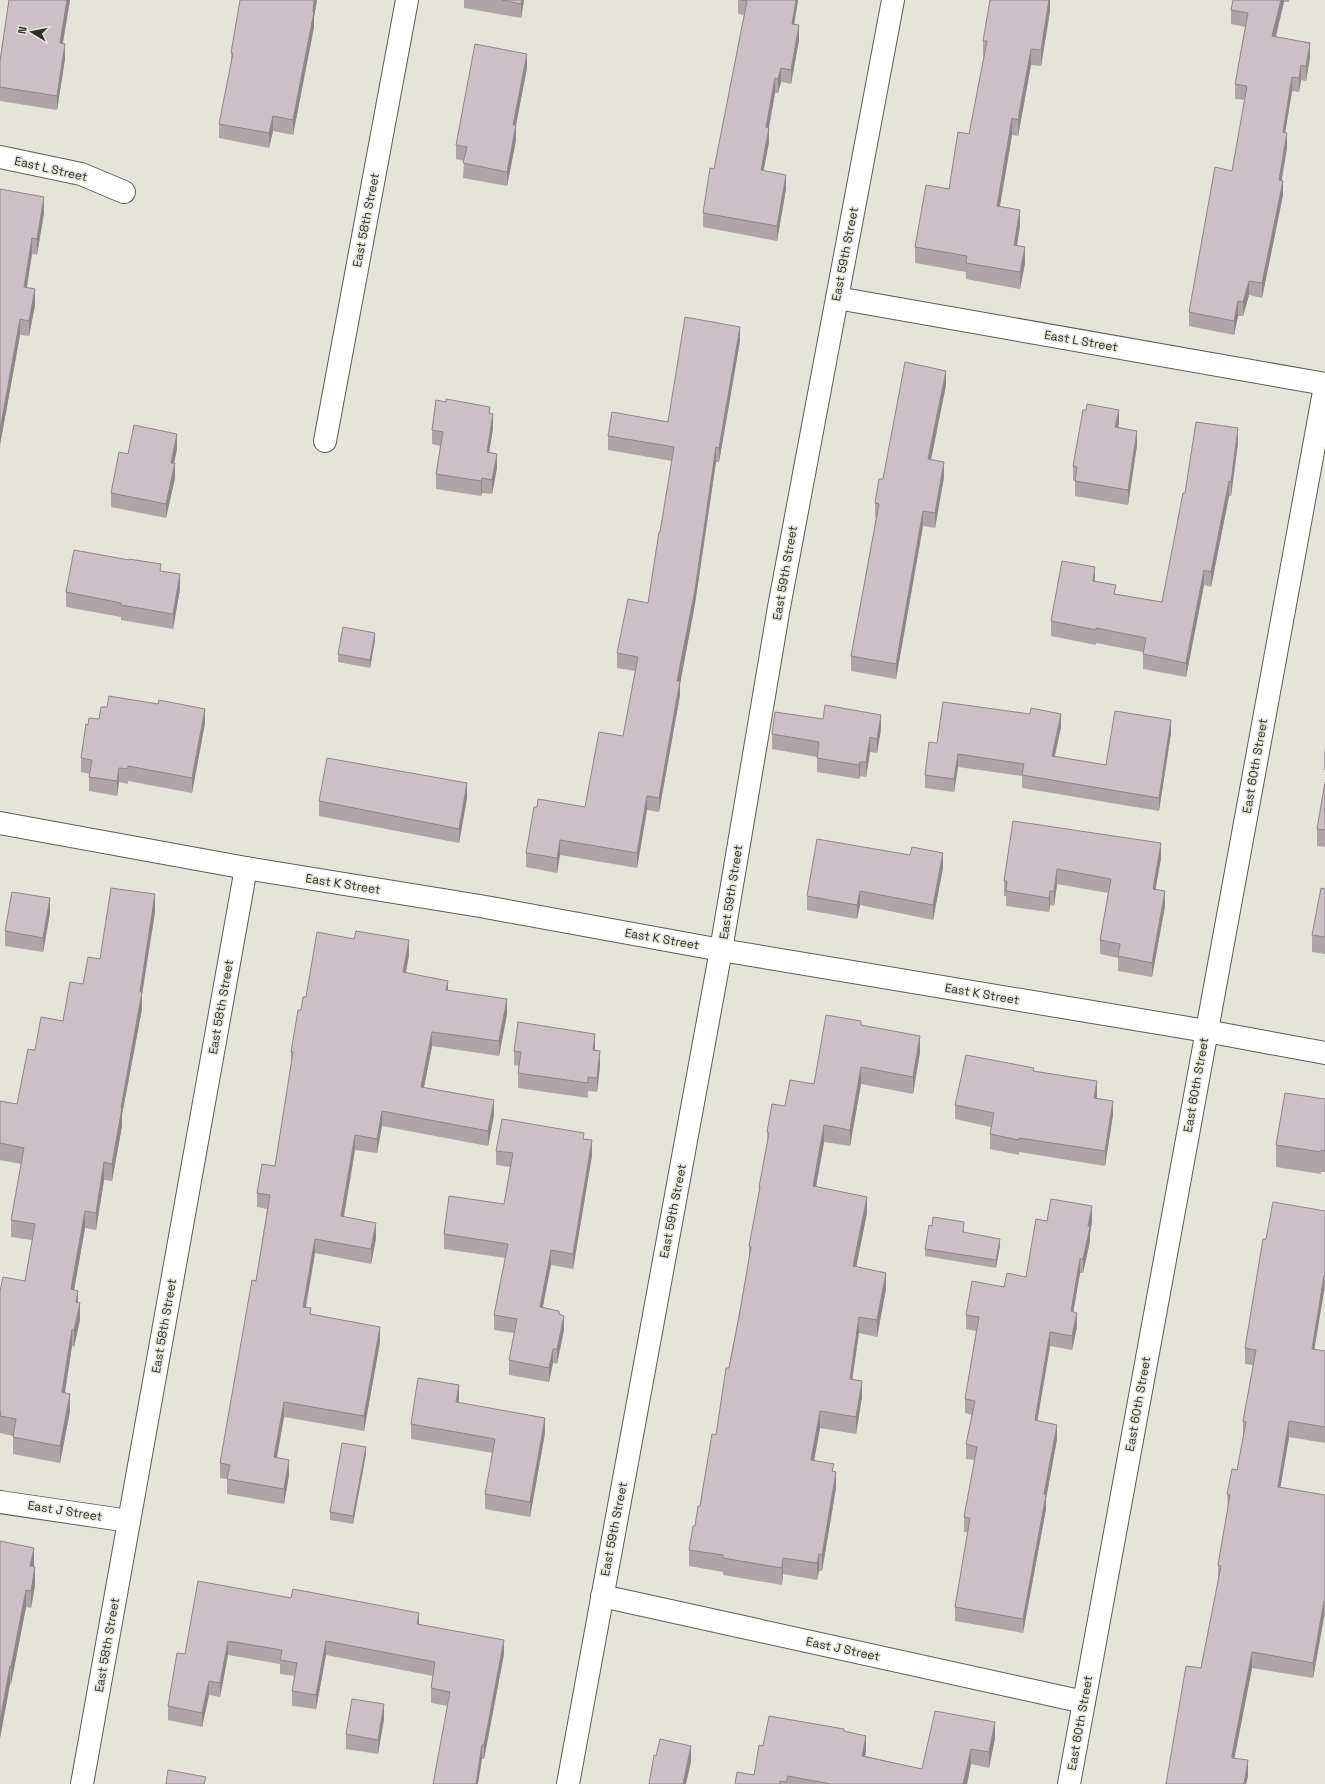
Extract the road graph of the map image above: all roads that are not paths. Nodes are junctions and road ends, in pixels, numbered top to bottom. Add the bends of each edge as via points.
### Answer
1 (407, 0) edge
2 (893, 0) edge
3 (0, 158) edge
4 (124, 192) dead end
5 (837, 298) junction
6 (1325, 385) edge
7 (325, 441) dead end
8 (0, 823) edge
9 (246, 868) junction
10 (722, 950) junction
11 (1206, 1032) junction
12 (1325, 1054) edge
13 (0, 1502) edge
14 (129, 1521) junction
15 (602, 1596) junction
16 (1084, 1702) junction
17 (82, 1784) edge
18 (568, 1784) edge
19 (1070, 1784) edge

1 - 7 street, East 58th Street
2 - 5 street, East 59th Street
3 - 4 street, East L Street via 81,174
5 - 6 street, East L Street
5 - 10 street, East 59th Street via 779,607
6 - 11 street, East 60th Street
8 - 9 street, East K Street
9 - 10 street, East K Street via 480,906
9 - 14 street, East 58th Street
10 - 11 street, East K Street
10 - 15 street, East 59th Street
11 - 12 street, East K Street
11 - 16 street, East 60th Street
13 - 14 street, East J Street
14 - 17 street, East 58th Street
15 - 16 street, East J Street
15 - 18 street, East 59th Street
16 - 19 street, East 60th Street

